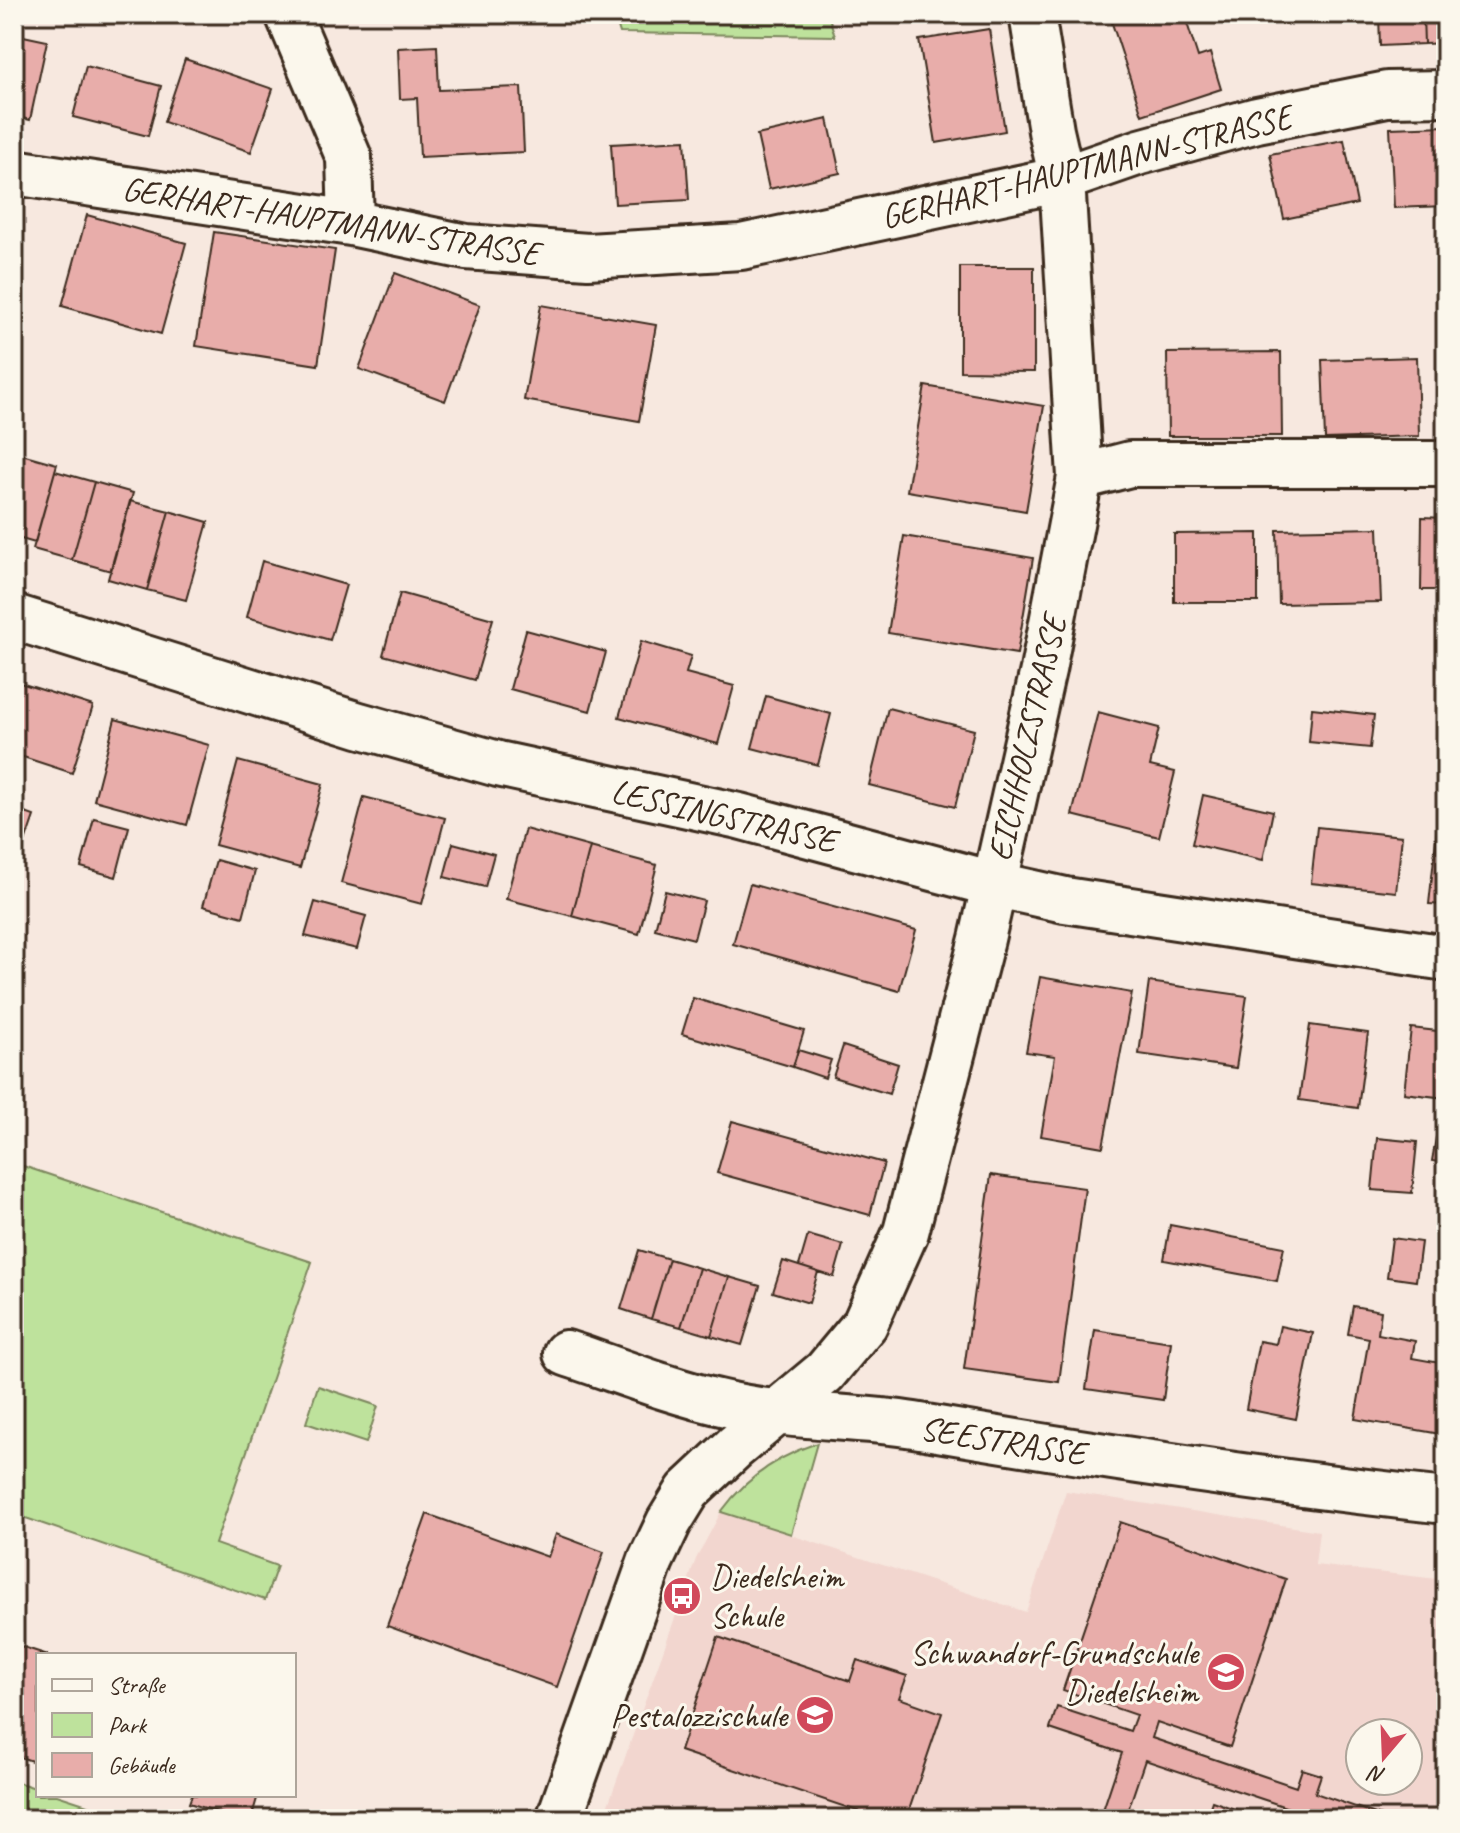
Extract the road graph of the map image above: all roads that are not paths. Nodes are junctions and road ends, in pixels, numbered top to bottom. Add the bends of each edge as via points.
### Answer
1 (288, 14) edge
2 (1032, 14) edge
3 (1446, 93) edge
4 (14, 172) edge
5 (1062, 179) junction
6 (351, 223) junction
7 (1446, 464) edge
8 (1080, 477) junction
9 (14, 617) edge
10 (993, 884) junction
11 (1446, 958) edge
12 (566, 1353) dead end
13 (779, 1412) junction
14 (1446, 1501) edge
15 (559, 1819) edge

1 - 6 street via 349,158
2 - 5 street, EICHHOLZSTRASSE
3 - 5 street, GERHART-HAUPTMANN-STRASSE via 1387,94 1257,120
4 - 6 street, GERHART-HAUPTMANN-STRASSE
5 - 6 street, GERHART-HAUPTMANN-STRASSE via 741,247 588,256 466,247
5 - 8 street, EICHHOLZSTRASSE
7 - 8 street via 1130,464
8 - 10 street, EICHHOLZSTRASSE via 1043,670
9 - 10 street, LESSINGSTRASSE via 498,764 739,816
10 - 11 street, LESSINGSTRASSE via 1065,900
10 - 13 street, EICHHOLZSTRASSE via 906,1232 865,1324 825,1372
12 - 13 street, SEESTRASSE via 721,1403
13 - 14 street, SEESTRASSE via 873,1419 1079,1453
13 - 15 street, EICHHOLZSTRASSE via 688,1491 669,1522

